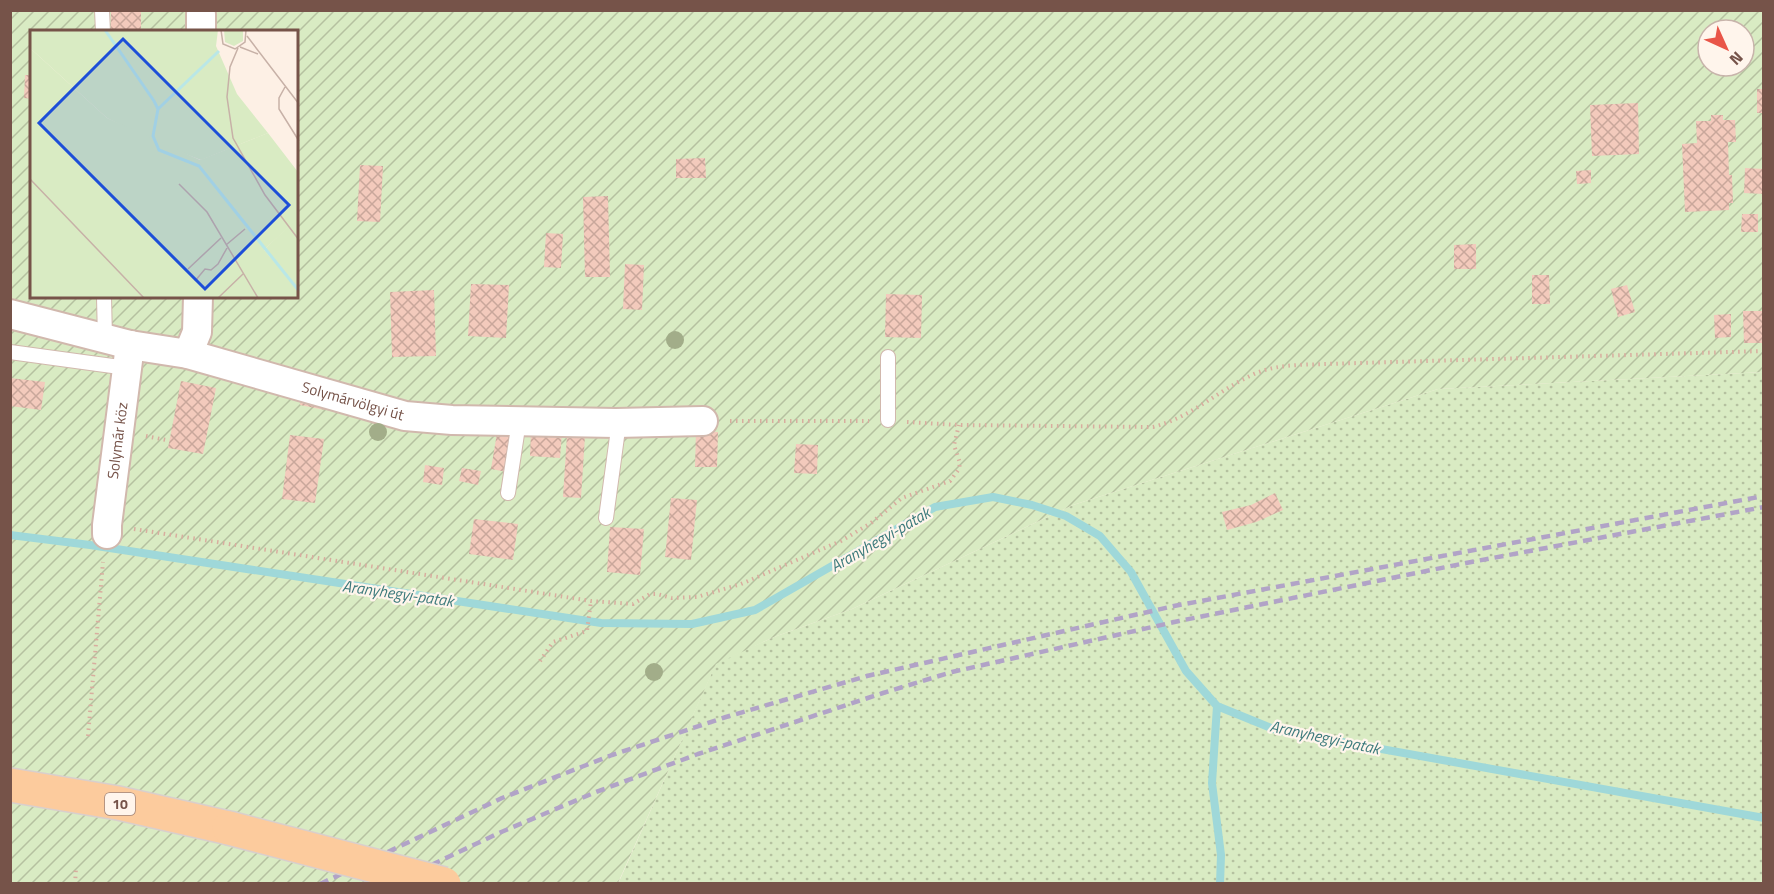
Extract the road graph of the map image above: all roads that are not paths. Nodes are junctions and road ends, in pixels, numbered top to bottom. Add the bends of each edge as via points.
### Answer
1 (102, 10) edge
2 (103, 30) edge
3 (104, 298) edge
4 (198, 298) edge
5 (10, 314) edge
6 (121, 351) junction
7 (10, 352) edge
8 (188, 354) junction
9 (888, 357) dead end
10 (888, 420) road end
11 (519, 421) junction
12 (619, 422) junction
13 (703, 422) road end
14 (508, 494) dead end
15 (606, 518) dead end
16 (107, 529) road end
17 (10, 785) edge
18 (444, 884) edge

1 - 2 lane
3 - 6 lane
4 - 8 street via 197,332
5 - 6 street, Solymárvölgyi út
6 - 7 lane
6 - 8 street, Solymárvölgyi út
6 - 16 street, Solymár köz
8 - 11 street, Solymárvölgyi út via 405,416
9 - 10 lane
11 - 12 street, Solymárvölgyi út
11 - 14 lane
12 - 13 street, Solymárvölgyi út
12 - 15 lane
17 - 18 main road, 10, bridge via 118,803 229,828

